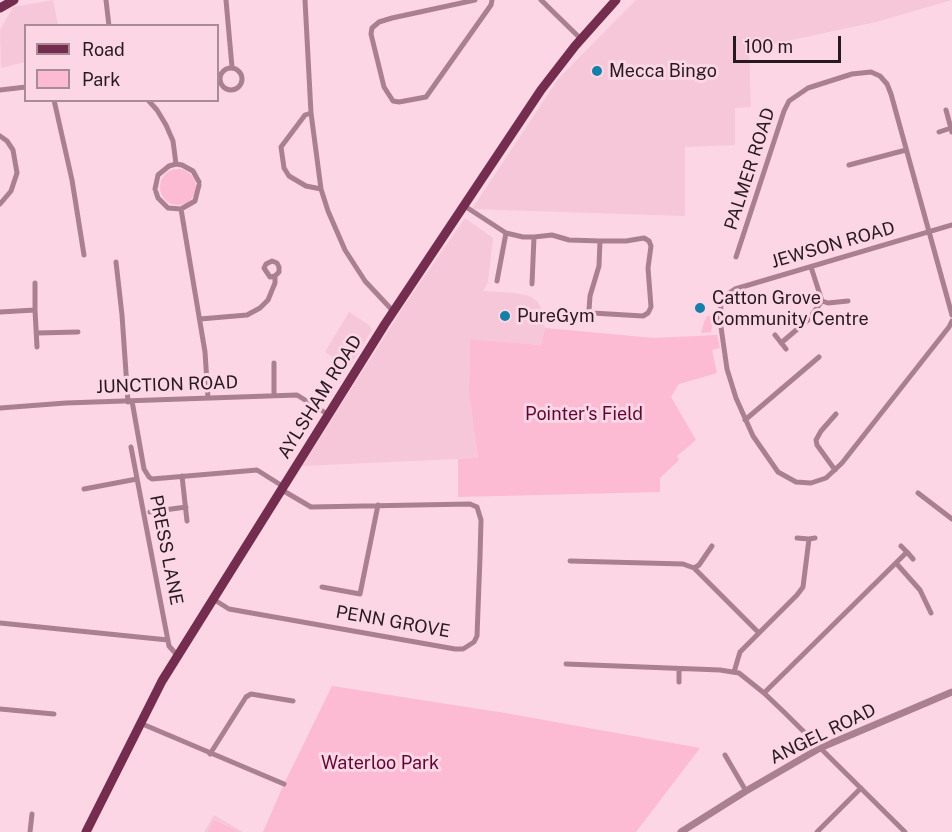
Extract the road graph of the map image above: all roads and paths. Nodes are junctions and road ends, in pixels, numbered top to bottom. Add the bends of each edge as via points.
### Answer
1 (14, 0) edge
2 (106, 0) edge
3 (226, 0) edge
4 (305, 0) edge
5 (475, 0) edge
6 (492, 0) edge
7 (541, 0) edge
8 (616, 0) edge
9 (0, 8) edge
10 (109, 24) edge
11 (581, 39) junction
12 (232, 67) junction
13 (24, 87) edge
14 (0, 90) edge
15 (54, 102) edge
16 (150, 102) edge
17 (946, 110) dead end
18 (311, 113) junction
19 (951, 130) edge
20 (939, 132) dead end
21 (0, 136) edge
22 (906, 150) junction
23 (176, 164) junction
24 (849, 165) dead end
25 (321, 189) junction
26 (0, 204) edge
27 (464, 205) junction
28 (181, 209) junction
29 (952, 225) edge
30 (930, 232) junction
31 (506, 233) junction
32 (534, 237) junction
33 (600, 241) junction
34 (84, 255) dead end
35 (736, 257) dead end
36 (116, 262) dead end
37 (811, 267) junction
38 (274, 276) dead end
39 (497, 281) dead end
40 (35, 283) dead end
41 (532, 284) dead end
42 (822, 301) junction
43 (848, 301) dead end
44 (36, 310) junction
45 (393, 311) junction
46 (0, 312) edge
47 (952, 315) edge
48 (200, 320) junction
49 (952, 321) edge
50 (78, 332) dead end
51 (37, 333) junction
52 (775, 335) dead end
53 (781, 343) junction
54 (37, 347) dead end
55 (786, 349) dead end
56 (819, 357) dead end
57 (274, 363) dead end
58 (274, 396) junction
59 (208, 398) junction
60 (130, 402) junction
61 (0, 408) edge
62 (836, 414) dead end
63 (329, 415) junction
64 (745, 420) junction
65 (815, 426) dead end
66 (821, 431) junction
67 (130, 447) dead end
68 (835, 470) junction
69 (182, 476) junction
70 (137, 479) junction
71 (283, 488) junction
72 (84, 489) dead end
73 (918, 493) dead end
74 (378, 505) junction
75 (186, 507) junction
76 (150, 512) dead end
77 (952, 519) edge
78 (187, 521) dead end
79 (797, 538) dead end
80 (712, 546) dead end
81 (901, 546) dead end
82 (907, 552) junction
83 (913, 559) dead end
84 (570, 561) dead end
85 (896, 563) junction
86 (694, 568) junction
87 (322, 587) dead end
88 (213, 598) junction
89 (931, 613) dead end
90 (0, 623) edge
91 (759, 633) junction
92 (168, 640) junction
93 (177, 655) junction
94 (566, 664) dead end
95 (679, 669) junction
96 (734, 672) junction
97 (679, 682) dead end
98 (952, 692) edge
99 (764, 693) junction
100 (293, 702) dead end
101 (0, 709) edge
102 (54, 714) dead end
103 (140, 723) junction
104 (820, 748) junction
105 (210, 754) junction
106 (725, 755) dead end
107 (284, 784) dead end
108 (861, 788) junction
109 (746, 791) junction
110 (32, 814) dead end
111 (30, 832) edge
112 (86, 832) edge
113 (681, 832) edge
114 (817, 832) edge
115 (905, 832) edge

1 - 9 main road
2 - 10 street
3 - 12 street
4 - 18 street
5 - 6 street via 392,18 372,28 384,87 393,101 426,97
7 - 11 street
8 - 11 main road, AYLSHAM ROAD
11 - 27 main road, AYLSHAM ROAD via 541,90
12 - 12 street via 243,78 241,86 231,90 221,85 220,76
13 - 14 street
15 - 34 street
16 - 23 street via 166,124
17 - 19 street
18 - 25 street
18 - 25 street via 305,115 281,147 289,176
19 - 20 street
21 - 26 street via 13,150 17,173 11,191
22 - 24 street
22 - 30 street, PALMER ROAD
22 - 35 street, PALMER ROAD via 891,94 880,76 865,71 799,93 784,111
23 - 28 street via 193,171 199,184 195,201
23 - 28 street via 158,175 155,190 168,208
25 - 45 street via 345,250 365,281
27 - 31 street
27 - 45 main road, AYLSHAM ROAD
28 - 48 street
29 - 30 street, JEWSON ROAD
30 - 37 street, JEWSON ROAD
30 - 47 street, PALMER ROAD
31 - 32 street
31 - 39 street
32 - 33 street via 552,235
32 - 41 street
33 - 33 street via 599,266 590,296 592,314 648,314 649,241
36 - 60 street
37 - 42 street
37 - 64 street, JEWSON ROAD via 735,289 724,297 722,342
38 - 48 street via 275,283 261,308 247,315
40 - 44 street
42 - 43 street
42 - 53 street via 808,320
44 - 46 street
44 - 51 street
45 - 63 main road, AYLSHAM ROAD
48 - 59 street
49 - 68 street
50 - 51 street
51 - 54 street
52 - 53 street
53 - 55 street
56 - 64 street
57 - 58 street
58 - 59 street, JUNCTION ROAD
58 - 63 street, JUNCTION ROAD via 297,395
59 - 60 street, JUNCTION ROAD
60 - 61 street, JUNCTION ROAD
60 - 69 street via 145,472 152,479
62 - 66 street
63 - 71 main road, AYLSHAM ROAD
64 - 68 street via 766,456 787,478 811,483
65 - 66 street
66 - 68 street via 817,445
67 - 70 street, PRESS LANE
69 - 71 street via 257,470
69 - 75 street
70 - 72 street
70 - 92 street, PRESS LANE
71 - 74 street via 311,507
71 - 88 main road, AYLSHAM ROAD
73 - 77 street
74 - 87 street via 360,594
74 - 88 street, PENN GROVE via 470,504 480,512 477,636 464,649 229,609
75 - 76 street
75 - 78 street
79 - 91 street via 812,538 803,587
80 - 86 street
81 - 82 street
82 - 83 street
82 - 85 street
84 - 86 street via 683,564
85 - 89 street via 920,590
85 - 99 street
86 - 91 street
88 - 93 main road, AYLSHAM ROAD
90 - 92 street
91 - 96 street via 740,652
92 - 93 street, PRESS LANE
93 - 103 main road, AYLSHAM ROAD
94 - 95 street
95 - 96 street
95 - 97 street
96 - 99 street
98 - 104 street, ANGEL ROAD
99 - 104 street
100 - 105 street via 250,694
101 - 102 street
103 - 105 street
103 - 112 main road, AYLSHAM ROAD
104 - 108 street
104 - 109 street, ANGEL ROAD
105 - 107 street
106 - 109 street
108 - 114 street
108 - 115 street
109 - 113 street, ANGEL ROAD
110 - 111 street

